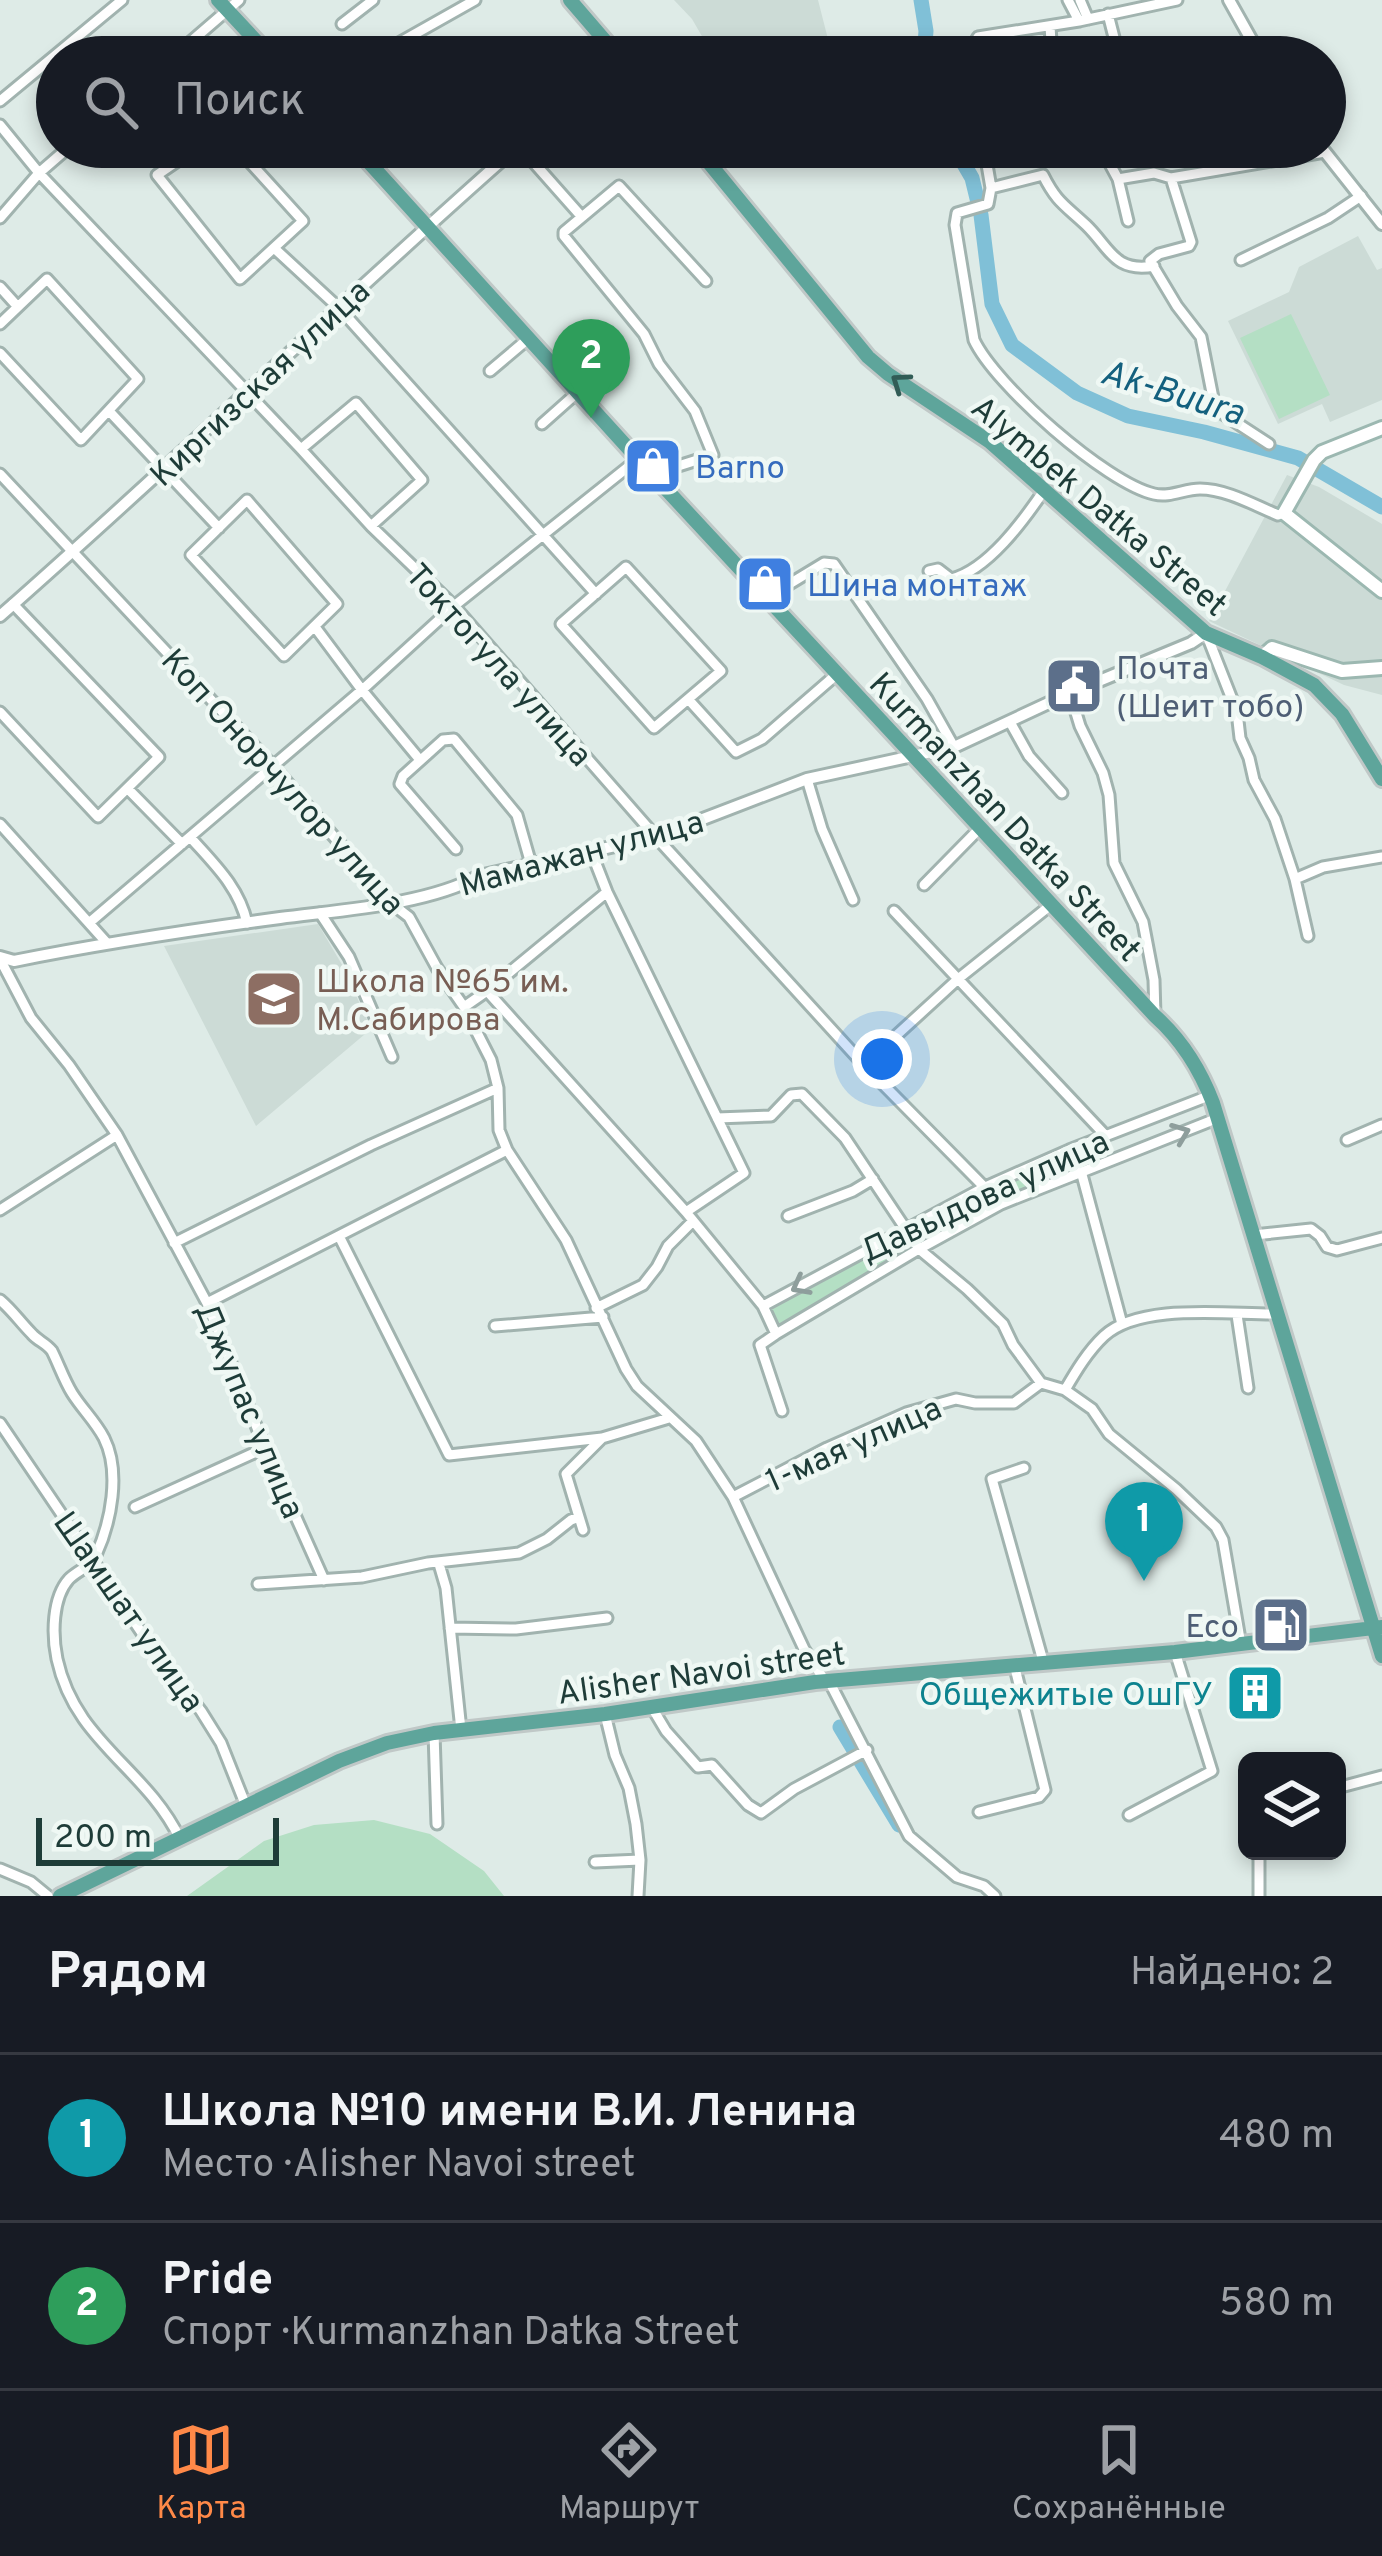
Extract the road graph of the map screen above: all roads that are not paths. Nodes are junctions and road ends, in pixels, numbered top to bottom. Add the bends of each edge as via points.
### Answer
1 (122, 0) edge
2 (374, 0) edge
3 (475, 0) edge
4 (570, 0) edge
5 (1068, 0) edge
6 (1080, 0) edge
7 (1177, 0) edge
8 (1228, 0) edge
9 (228, 3) edge
10 (1108, 14) junction
11 (1084, 20) junction
12 (342, 24) dead end
13 (1050, 26) junction
14 (79, 36) edge
15 (194, 36) edge
16 (254, 36) edge
17 (411, 36) edge
18 (600, 36) edge
19 (985, 36) edge
20 (1051, 36) edge
21 (1114, 36) edge
22 (1249, 36) edge
23 (36, 71) edge
24 (0, 101) edge
25 (0, 124) edge
26 (45, 168) edge
27 (165, 168) edge
28 (255, 168) edge
29 (375, 168) edge
30 (494, 168) edge
31 (538, 168) edge
32 (713, 168) edge
33 (988, 168) edge
34 (1112, 168) edge
35 (1225, 168) edge
36 (1338, 168) edge
37 (39, 173) junction
38 (1171, 178) junction
39 (1118, 179) junction
40 (991, 188) junction
41 (1361, 196) junction
42 (581, 216) junction
43 (0, 218) edge
44 (1381, 218) edge
45 (1128, 221) dead end
46 (428, 225) junction
47 (274, 248) junction
48 (1241, 260) dead end
49 (1154, 266) junction
50 (706, 281) dead end
51 (0, 287) edge
52 (18, 307) junction
53 (340, 309) junction
54 (0, 324) edge
55 (530, 338) junction
56 (0, 353) edge
57 (490, 371) dead end
58 (248, 392) junction
59 (578, 392) junction
60 (110, 411) junction
61 (542, 424) dead end
62 (1382, 428) edge
63 (1269, 443) dead end
64 (302, 449) junction
65 (638, 459) junction
66 (164, 471) junction
67 (0, 474) edge
68 (653, 474) junction
69 (1045, 489) junction
70 (1284, 513) junction
71 (370, 526) junction
72 (219, 528) junction
73 (543, 536) junction
74 (73, 552) junction
75 (929, 571) dead end
76 (1382, 591) edge
77 (596, 593) junction
78 (767, 597) junction
79 (13, 604) junction
80 (454, 607) junction
81 (0, 616) edge
82 (315, 627) junction
83 (1206, 633) junction
84 (1262, 657) junction
85 (1382, 668) edge
86 (837, 674) junction
87 (362, 690) junction
88 (1070, 693) junction
89 (688, 699) junction
90 (0, 712) edge
91 (1010, 722) junction
92 (955, 747) junction
93 (914, 758) junction
94 (420, 760) junction
95 (274, 766) junction
96 (807, 778) junction
97 (1382, 779) edge
98 (128, 789) junction
99 (1062, 793) dead end
100 (0, 824) edge
101 (980, 828) junction
102 (656, 837) junction
103 (186, 841) junction
104 (456, 849) dead end
105 (591, 851) junction
106 (1382, 856) edge
107 (531, 864) junction
108 (1295, 879) junction
109 (924, 885) dead end
110 (607, 892) junction
111 (853, 900) dead end
112 (391, 902) junction
113 (1052, 904) junction
114 (894, 911) dead end
115 (320, 913) junction
116 (248, 922) junction
117 (89, 923) junction
118 (1309, 936) dead end
119 (106, 942) junction
120 (0, 958) edge
121 (958, 979) junction
122 (487, 991) junction
123 (464, 1007) junction
124 (1156, 1016) junction
125 (392, 1057) dead end
126 (863, 1065) junction
127 (498, 1088) junction
128 (1210, 1095) junction
129 (717, 1118) junction
130 (1218, 1118) junction
131 (1382, 1125) edge
132 (117, 1135) junction
133 (1106, 1136) junction
134 (1347, 1140) dead end
135 (507, 1150) junction
136 (1081, 1171) junction
137 (873, 1179) junction
138 (985, 1187) junction
139 (1001, 1204) junction
140 (0, 1210) edge
141 (690, 1216) junction
142 (788, 1216) dead end
143 (906, 1229) junction
144 (1254, 1235) junction
145 (338, 1236) junction
146 (1382, 1238) edge
147 (175, 1243) junction
148 (919, 1249) junction
149 (0, 1300) edge
150 (207, 1303) junction
151 (763, 1306) junction
152 (600, 1312) junction
153 (1279, 1314) junction
154 (1237, 1315) junction
155 (1122, 1324) junction
156 (495, 1326) dead end
157 (776, 1334) junction
158 (1041, 1383) junction
159 (1248, 1388) dead end
160 (1065, 1390) junction
161 (782, 1411) dead end
162 (669, 1418) junction
163 (0, 1423) edge
164 (602, 1438) junction
165 (265, 1448) junction
166 (1024, 1468) dead end
167 (733, 1497) junction
168 (135, 1507) dead end
169 (579, 1517) junction
170 (583, 1530) dead end
171 (94, 1561) junction
172 (440, 1564) junction
173 (324, 1580) junction
174 (258, 1584) dead end
175 (607, 1618) dead end
176 (450, 1628) junction
177 (1379, 1629) edge
178 (1241, 1645) junction
179 (1175, 1652) junction
180 (1382, 1656) edge
181 (1043, 1661) junction
182 (1014, 1664) junction
183 (827, 1681) junction
184 (651, 1706) junction
185 (605, 1714) junction
186 (461, 1730) junction
187 (434, 1733) junction
188 (867, 1750) junction
189 (1382, 1776) edge
190 (1346, 1786) edge
191 (246, 1806) junction
192 (979, 1811) dead end
193 (1130, 1815) dead end
194 (437, 1824) dead end
195 (180, 1839) junction
196 (640, 1859) junction
197 (1259, 1860) edge
198 (595, 1862) dead end
199 (0, 1869) edge
200 (48, 1896) edge
201 (60, 1896) edge
202 (638, 1896) edge
203 (995, 1896) edge
204 (1259, 1896) edge

1 - 14 street
2 - 12 street
3 - 17 street
4 - 18 main road
5 - 11 street
6 - 11 street
7 - 10 street
8 - 22 street
9 - 15 street
9 - 16 main road
10 - 11 street
10 - 21 street
11 - 13 street
13 - 19 street
13 - 20 street
23 - 24 street
25 - 37 street, Токтогула улица
26 - 37 street
27 - 47 street via 157,175 240,279
28 - 47 street via 303,221
29 - 46 main road, Kurmanzhan Datka Street
30 - 46 street, Киргизская улица
31 - 42 street
69 -> 32 main road, Alymbek Datka Street via 868,357
33 - 40 street
34 - 39 street
35 - 38 street
36 - 41 street
37 - 43 street
37 - 58 street, Токтогула улица
38 - 39 street
38 - 49 street via 1190,242 1154,256
39 - 45 street
40 - 49 street via 1043,175 1118,260 1129,268
40 - 70 street via 988,204 957,213 955,225 982,358 1034,414 1114,476 1150,494 1204,488
41 - 44 street
41 - 48 street
42 - 50 street via 623,188
42 - 68 street via 564,236 644,334 713,455
46 - 53 street, Киргизская улица
46 - 55 main road, Kurmanzhan Datka Street
47 - 53 street
49 - 63 street via 1201,338 1214,404
51 - 52 street
52 - 54 street
52 - 60 street via 47,279 138,379
53 - 58 street, Киргизская улица
53 - 73 street
55 - 57 street
55 - 59 main road, Kurmanzhan Datka Street
56 - 60 street via 82,440
58 - 64 street, Токтогула улица
58 - 66 street, Киргизская улица
59 - 61 street
59 - 65 main road, Kurmanzhan Datka Street
60 - 66 street
62 - 70 main road via 1322,452
64 - 71 street, Токтогула улица
64 - 71 street via 356,403 422,479
65 - 68 main road, Kurmanzhan Datka Street
65 - 73 street
66 - 72 street
66 - 74 street, Киргизская улица
67 - 74 street, Коп Онорчулор улица
68 - 78 main road, Kurmanzhan Datka Street
69 - 75 street via 1011,536 962,576
69 - 83 main road, Alymbek Datka Street
70 - 76 main road
71 - 80 street, Токтогула улица
72 - 82 street via 247,500 337,604
72 - 82 street via 191,556 284,656
73 - 77 street
73 - 80 street
74 - 79 street, Киргизская улица
74 - 95 street, Коп Онорчулор улица
77 - 89 street via 626,567 721,671
77 - 89 street via 561,624 654,728
78 - 86 main road, Kurmanzhan Datka Street
78 - 92 street via 834,564
79 - 81 street, Киргизская улица
79 - 98 street via 159,757
80 - 87 street
80 - 102 street, Токтогула улица
82 - 87 street
83 - 84 main road, Alymbek Datka Street
83 - 88 street, Мамажан улица
83 - 108 street
84 - 85 main road via 1271,648 1342,671
84 - 97 main road, Alymbek Datka Street via 1327,695
86 - 89 street via 736,752
86 - 93 main road, Kurmanzhan Datka Street
87 - 94 street
87 - 95 street
88 - 91 street, Мамажан улица
88 - 124 street via 1103,773 1114,863 1143,922
90 - 98 street via 98,817
91 - 92 street, Мамажан улица
91 - 99 street
92 - 93 street, Мамажан улица
93 - 96 street, Мамажан улица
93 - 101 main road, Kurmanzhan Datka Street
94 - 104 street via 400,784
94 - 107 street via 442,740 454,740 517,815
95 - 103 street
95 - 112 street, Коп Онорчулор улица
96 - 102 street, Мамажан улица
96 - 111 street
98 - 103 street
100 - 117 street
101 - 109 street
101 - 113 main road, Kurmanzhan Datka Street
102 - 105 street, Мамажан улица
102 - 126 street, Токтогула улица
103 - 116 street via 233,887
103 - 117 street
105 - 107 street, Мамажан улица
105 - 110 street
106 - 108 street
107 - 112 street, Мамажан улица
108 - 118 street
110 - 122 street
110 - 129 street
112 - 115 street, Мамажан улица
112 - 123 street, Коп Онорчулор улица via 409,917
113 - 121 street
113 - 124 main road, Kurmanzhan Datka Street
114 - 121 street
115 - 116 street, Мамажан улица
115 - 125 street via 349,957
116 - 119 street, Мамажан улица
117 - 119 street
119 - 120 street, Мамажан улица via 14,962
120 - 132 street, Джупас улица via 31,1018
121 - 126 street
121 - 133 street
122 - 123 street
122 - 141 street
123 - 127 street, Коп Онорчулор улица
124 - 128 main road, Kurmanzhan Datka Street via 1178,1036
126 - 138 street, Токтогула улица
127 - 135 street, Коп Онорчулор улица
127 - 147 street
128 - 130 main road, Kurmanzhan Datka Street
128 - 133 street, Давыдова улица
129 - 137 street via 771,1117 802,1094
129 - 141 street via 744,1173
136 -> 130 street
130 - 144 main road, Kurmanzhan Datka Street
131 - 134 street
132 - 140 street
132 - 147 street, Джупас улица
133 - 138 street, Давыдова улица
135 - 145 street
135 - 152 street, Коп Онорчулор улица via 566,1240
136 - 139 street
136 - 155 street
137 - 142 street
137 - 143 street
138 - 139 street, Токтогула улица
138 - 143 street, Давыдова улица
139 - 148 street
141 - 151 street
141 - 152 street via 643,1285
143 - 148 street
143 -> 151 street, Давыдова улица
144 - 146 street via 1312,1229 1337,1250
144 - 153 main road, Kurmanzhan Datka Street
145 - 150 street
145 - 164 street via 449,1455
147 - 150 street, Джупас улица
148 - 157 street
148 - 158 street via 1003,1324
149 - 171 street via 49,1346 107,1444 113,1481
150 - 165 street, Джупас улица
151 - 157 street
152 - 156 street
152 - 162 street, Коп Онорчулор улица via 637,1386
153 - 154 street
153 - 177 main road, Kurmanzhan Datka Street
154 - 155 street
154 - 159 street
155 - 160 street
157 - 161 street via 760,1346
158 - 160 street
158 - 167 street, 1-мая улица via 1014,1402 956,1399 906,1413
160 - 178 street via 1216,1527
162 - 164 street
162 - 167 street, Коп Онорчулор улица via 696,1441
163 - 171 street, Шамшат улица
164 - 169 street via 566,1474
165 - 168 street
165 - 173 street, Джупас улица
166 - 181 street via 992,1479
167 - 183 street, Коп Онорчулор улица via 795,1632
169 - 170 street
169 - 172 street via 519,1553
171 - 191 street, Шамшат улица via 221,1743
171 - 195 street via 67,1581 55,1618 62,1681 75,1710 143,1784
172 - 173 street
172 - 176 street
173 - 174 street
175 - 176 street
176 - 186 street
177 - 178 main road, Alisher Navoi street
177 - 180 main road, Kurmanzhan Datka Street
178 - 179 main road, Alisher Navoi street
179 - 181 main road, Alisher Navoi street
179 - 193 street via 1212,1772
181 - 182 main road, Alisher Navoi street
182 - 183 main road, Alisher Navoi street
182 - 192 street via 1045,1790
183 - 184 main road, Alisher Navoi street
183 - 188 street, Коп Онорчулор улица
184 - 185 main road, Alisher Navoi street
184 - 188 street via 698,1767 712,1765 761,1813
185 - 186 main road, Alisher Navoi street
185 - 196 street
186 - 187 main road, Alisher Navoi street
187 - 191 main road, Alisher Navoi street via 363,1750
187 - 194 street
188 - 203 street, Коп Онорчулор улица via 909,1836 957,1877
189 - 190 street
191 - 195 main road, Alisher Navoi street
195 - 201 main road, Alisher Navoi street
196 - 198 street
196 - 202 street
197 - 204 street
199 - 200 street

